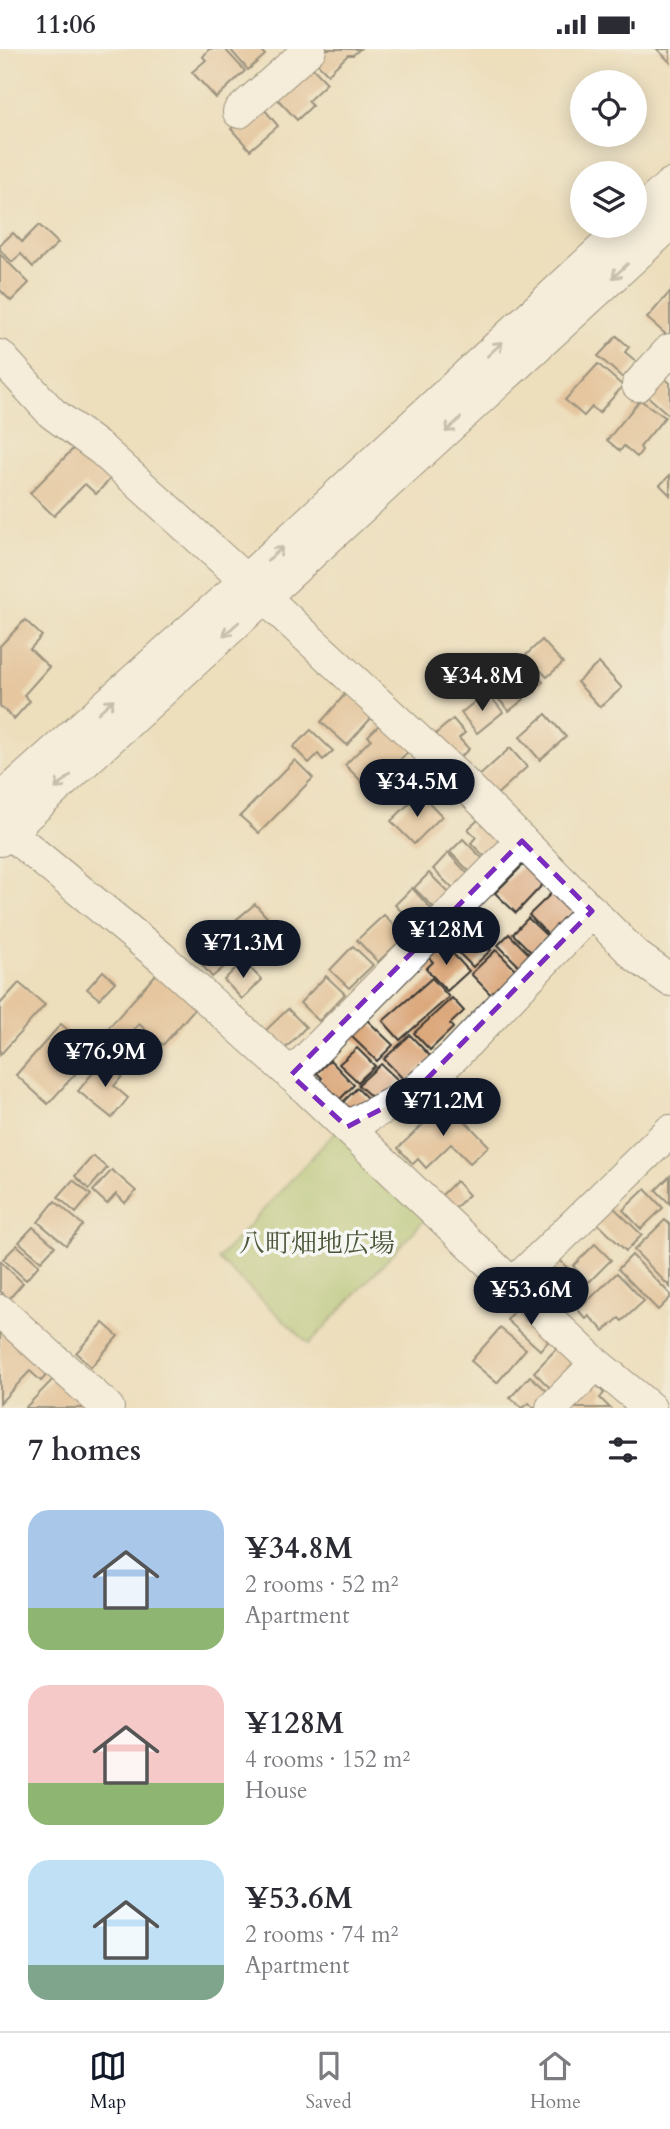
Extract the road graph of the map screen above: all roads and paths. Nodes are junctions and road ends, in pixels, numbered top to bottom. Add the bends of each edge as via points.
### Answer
1 (310, 49) edge
2 (239, 112) dead end
3 (670, 185) edge
4 (647, 207) edge
5 (670, 224) edge
6 (614, 238) edge
7 (670, 350) edge
8 (0, 356) edge
9 (638, 385) dead end
10 (256, 589) junction
11 (0, 800) edge
12 (3, 833) edge
13 (522, 841) junction
14 (592, 911) junction
15 (670, 980) edge
16 (292, 1076) junction
17 (346, 1127) junction
18 (670, 1131) edge
19 (512, 1285) junction
20 (0, 1311) edge
21 (596, 1364) junction
22 (104, 1407) edge
23 (552, 1408) edge
24 (650, 1408) edge

1 - 2 street
3 - 4 street
5 -> 10 street
10 -> 6 street
7 - 9 street
8 - 10 street via 52,414 102,450
11 -> 10 street
10 -> 12 street
10 - 13 street
12 - 16 street via 161,957
13 - 14 street
13 - 16 street
14 - 15 street via 636,956
14 - 17 street via 414,1092
16 - 17 street
17 - 19 street
18 - 19 street
19 - 21 street
20 - 22 street
21 - 23 street
21 - 24 street

